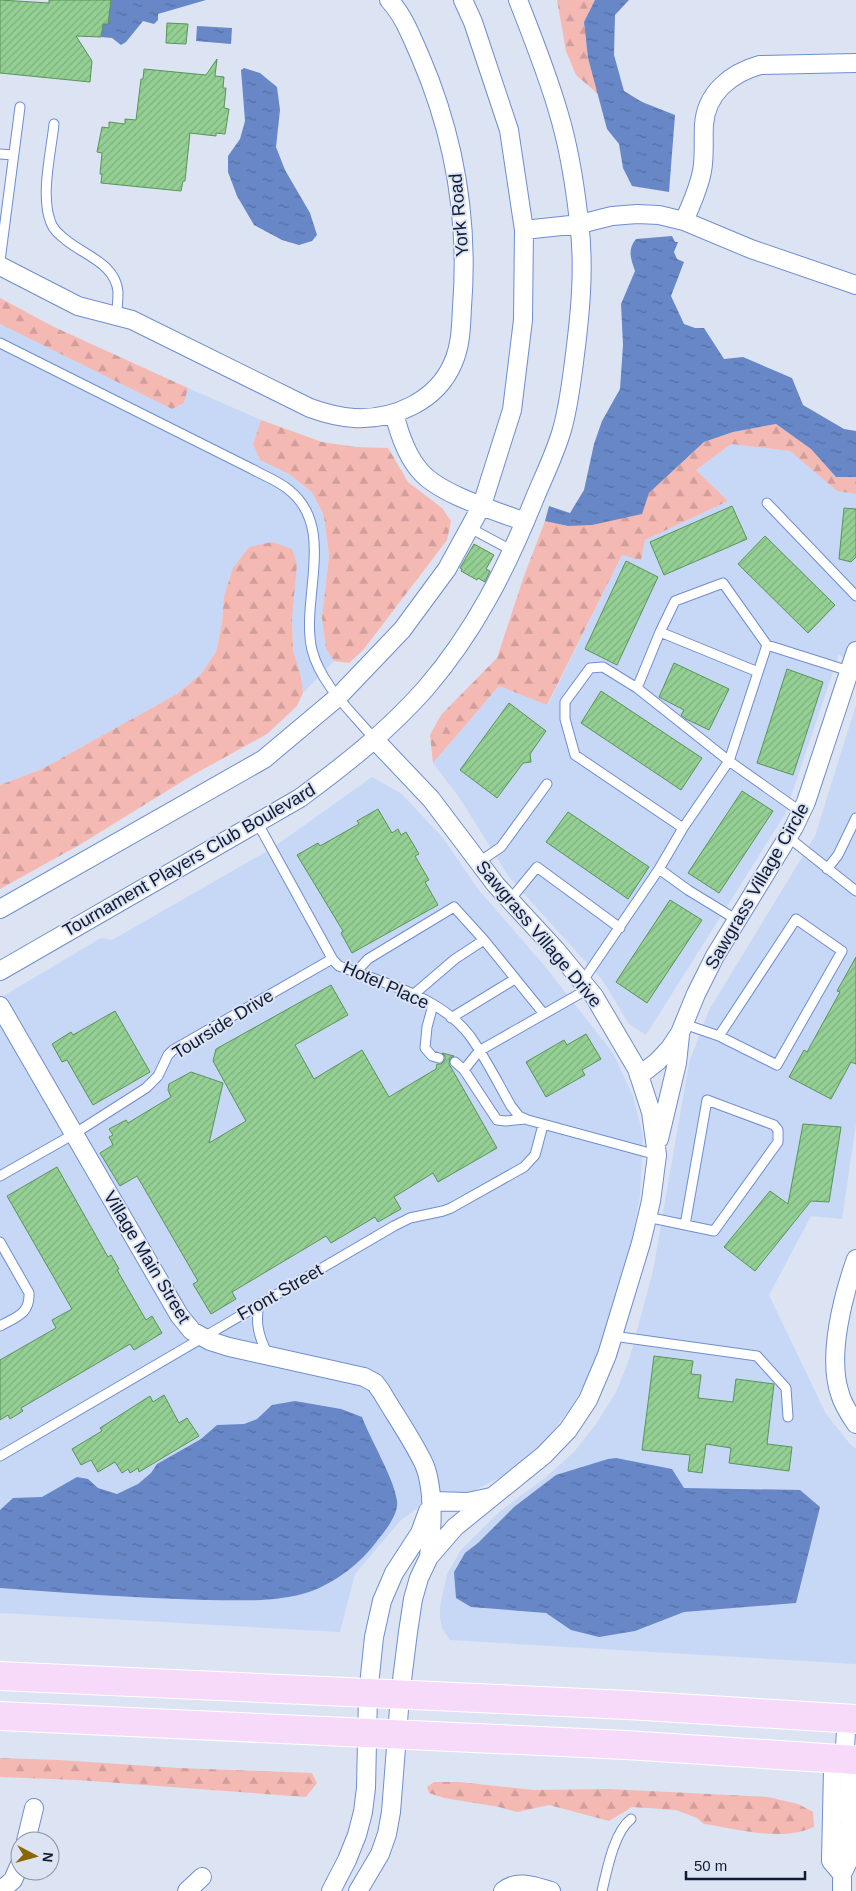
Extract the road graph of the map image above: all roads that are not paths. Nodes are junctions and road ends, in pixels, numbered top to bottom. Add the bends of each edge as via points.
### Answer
1 (389, 0) edge
2 (463, 0) edge
3 (518, 0) edge
4 (856, 63) edge
5 (20, 107) dead end
6 (54, 124) dead end
7 (0, 154) edge
8 (13, 155) junction
9 (684, 221) junction
10 (580, 224) junction
11 (524, 230) junction
12 (0, 261) edge
13 (0, 266) edge
14 (856, 286) edge
15 (117, 315) junction
16 (0, 343) edge
17 (394, 413) junction
18 (767, 503) dead end
19 (482, 505) junction
20 (525, 522) junction
21 (470, 528) junction
22 (513, 551) junction
23 (856, 596) edge
24 (660, 632) junction
25 (767, 645) junction
26 (856, 651) edge
27 (849, 671) junction
28 (758, 672) junction
29 (636, 688) junction
30 (339, 696) junction
31 (376, 740) junction
32 (729, 761) junction
33 (547, 784) dead end
34 (801, 812) junction
35 (856, 818) edge
36 (257, 822) junction
37 (683, 828) junction
38 (788, 836) junction
39 (479, 862) junction
40 (828, 868) junction
41 (659, 869) junction
42 (856, 891) edge
43 (510, 900) junction
44 (0, 909) edge
45 (737, 920) junction
46 (620, 928) junction
47 (484, 940) junction
48 (332, 959) junction
49 (0, 971) edge
50 (356, 972) junction
51 (515, 979) junction
52 (585, 986) junction
53 (413, 995) junction
54 (433, 1005) junction
55 (0, 1006) edge
56 (544, 1014) junction
57 (451, 1018) junction
58 (682, 1029) junction
59 (719, 1036) junction
60 (479, 1051) junction
61 (439, 1058) dead end
62 (455, 1062) dead end
63 (464, 1070) junction
64 (639, 1076) junction
65 (525, 1119) junction
66 (543, 1124) junction
67 (74, 1134) junction
68 (657, 1151) junction
69 (0, 1176) edge
70 (647, 1217) junction
71 (686, 1225) junction
72 (0, 1242) edge
73 (856, 1259) edge
74 (259, 1304) junction
75 (0, 1326) edge
76 (613, 1336) junction
77 (203, 1337) junction
78 (268, 1355) junction
79 (788, 1417) dead end
80 (856, 1424) edge
81 (0, 1456) edge
82 (496, 1495) junction
83 (431, 1501) junction
84 (429, 1556) junction
85 (0, 1676) edge
86 (368, 1695) junction
87 (400, 1696) junction
88 (0, 1716) edge
89 (851, 1718) edge
90 (366, 1733) junction
91 (398, 1734) junction
92 (850, 1760) edge
93 (34, 1808) dead end
94 (631, 1819) dead end
95 (28, 1831) edge
96 (202, 1877) dead end
97 (842, 1882) edge
98 (187, 1891) edge
99 (332, 1891) edge
100 (358, 1891) edge
101 (503, 1891) edge
102 (551, 1891) edge
103 (602, 1891) edge

1 - 17 street, York Road via 408,28 434,92 452,151 464,236 460,338 453,364 432,392
2 - 11 street via 509,130
3 - 10 street, Tournament Players Club Boulevard via 558,110
4 - 9 street via 760,65 734,75 719,88 706,112 702,169
5 - 8 lane
6 - 15 lane via 47,188 49,219 58,234 100,262 114,279 118,291
7 - 8 lane
8 - 12 lane
9 - 10 street via 637,214
9 - 14 street via 751,249
10 - 11 street
10 - 20 street, Tournament Players Club Boulevard via 581,292 571,387 562,432
11 - 19 street via 523,320 512,410
13 - 15 street, York Road via 78,306
15 - 17 street, York Road via 310,408 354,418
16 - 30 lane via 252,469 288,489 300,501 310,516 315,548 310,603 312,650 323,675
17 - 19 street via 398,430 422,474 441,487
18 - 23 lane
19 - 20 street
19 - 21 street
20 - 22 street, Tournament Players Club Boulevard
21 - 22 lane
21 - 30 street via 447,569 402,630
22 - 31 street, Tournament Players Club Boulevard via 476,622 451,657
24 - 25 lane via 675,601 724,583
24 - 28 lane
24 - 29 lane
25 - 27 lane
25 - 28 lane
26 - 27 street, Sawgrass Village Circle
27 - 34 street, Sawgrass Village Circle
28 - 32 lane
29 - 32 lane
29 - 37 lane via 603,666 590,668 565,702 565,719 575,755
30 - 31 lane
30 - 44 street via 264,759
31 - 36 street, Tournament Players Club Boulevard via 300,798
31 - 39 street, Sawgrass Village Drive via 431,799
32 - 34 lane
32 - 37 lane
33 - 39 lane via 501,847
34 - 38 street, Sawgrass Village Circle
35 - 40 lane
36 - 48 lane, Hotel Place
36 - 49 street, Tournament Players Club Boulevard
37 - 41 lane
38 - 40 lane
38 - 45 street, Sawgrass Village Circle
39 - 43 street, Sawgrass Village Drive
40 - 42 lane
41 - 45 lane
41 - 46 lane
43 - 46 lane via 537,867
43 - 52 street, Sawgrass Village Drive
45 - 58 street, Sawgrass Village Circle via 715,956
46 - 52 lane
47 - 50 lane via 454,908 368,959
47 - 51 lane
47 - 53 lane via 455,959
48 - 50 lane, Hotel Place via 339,966
48 - 67 lane, Tourside Drive via 173,1050 158,1076 146,1088
50 - 53 lane, Hotel Place
51 - 56 lane
51 - 57 lane
52 - 56 lane
52 - 64 street, Sawgrass Village Drive via 620,1037
53 - 54 lane, Hotel Place
54 - 57 lane, Hotel Place
54 - 61 lane via 425,1048
55 - 67 street, Village Main Street
56 - 60 lane
57 - 60 lane, Hotel Place via 470,1036
58 - 59 lane
58 - 64 street, Sawgrass Village Circle via 670,1048
58 - 68 street
59 - 59 lane via 777,1065 842,951 796,919
60 - 63 lane
60 - 65 lane, Hotel Place via 511,1106
62 - 63 lane
63 - 65 lane via 497,1120
64 - 68 street, Sawgrass Village Drive via 651,1112
65 - 66 lane
66 - 68 lane
66 - 74 lane, Front Street via 535,1155 524,1167 451,1208 410,1218 394,1226
67 - 69 lane, Tourside Drive
67 - 77 street, Village Main Street via 179,1315 192,1331
68 - 70 street, Sawgrass Village Drive
70 - 71 lane
70 - 76 street, Sawgrass Village Drive
71 - 71 lane via 714,1231 778,1142 778,1130 774,1125 707,1100
72 - 75 lane via 29,1293 30,1303 24,1312
73 - 80 street via 836,1345 840,1394
74 - 77 lane, Front Street
74 - 78 lane via 257,1330
76 - 79 lane via 757,1356 786,1388
76 - 82 street, Sawgrass Village Drive via 588,1400 568,1430
77 - 78 street, Village Main Street via 229,1347
77 - 81 lane, Front Street
78 - 83 street, Village Main Street via 364,1377 374,1383 424,1465
82 - 83 street, Sawgrass Village Drive via 468,1502
82 - 84 street, Sawgrass Village Drive via 455,1527
83 - 84 street, Village Main Street
83 - 86 street via 424,1523 394,1573 382,1601 374,1637
84 - 87 street, Sawgrass Village Drive via 412,1600
85 - 86 main road
86 - 87 main road
86 - 90 street
87 - 89 main road
87 - 91 street, Sawgrass Village Drive
88 - 90 main road
89 - 92 street
90 - 91 main road
90 - 99 street via 363,1812 357,1835
91 - 92 main road
91 - 100 street, Sawgrass Village Drive via 387,1834 380,1854
92 - 97 street via 833,1769 831,1861
93 - 95 street
94 - 103 lane via 623,1825
96 - 98 street
101 - 102 street via 521,1883

